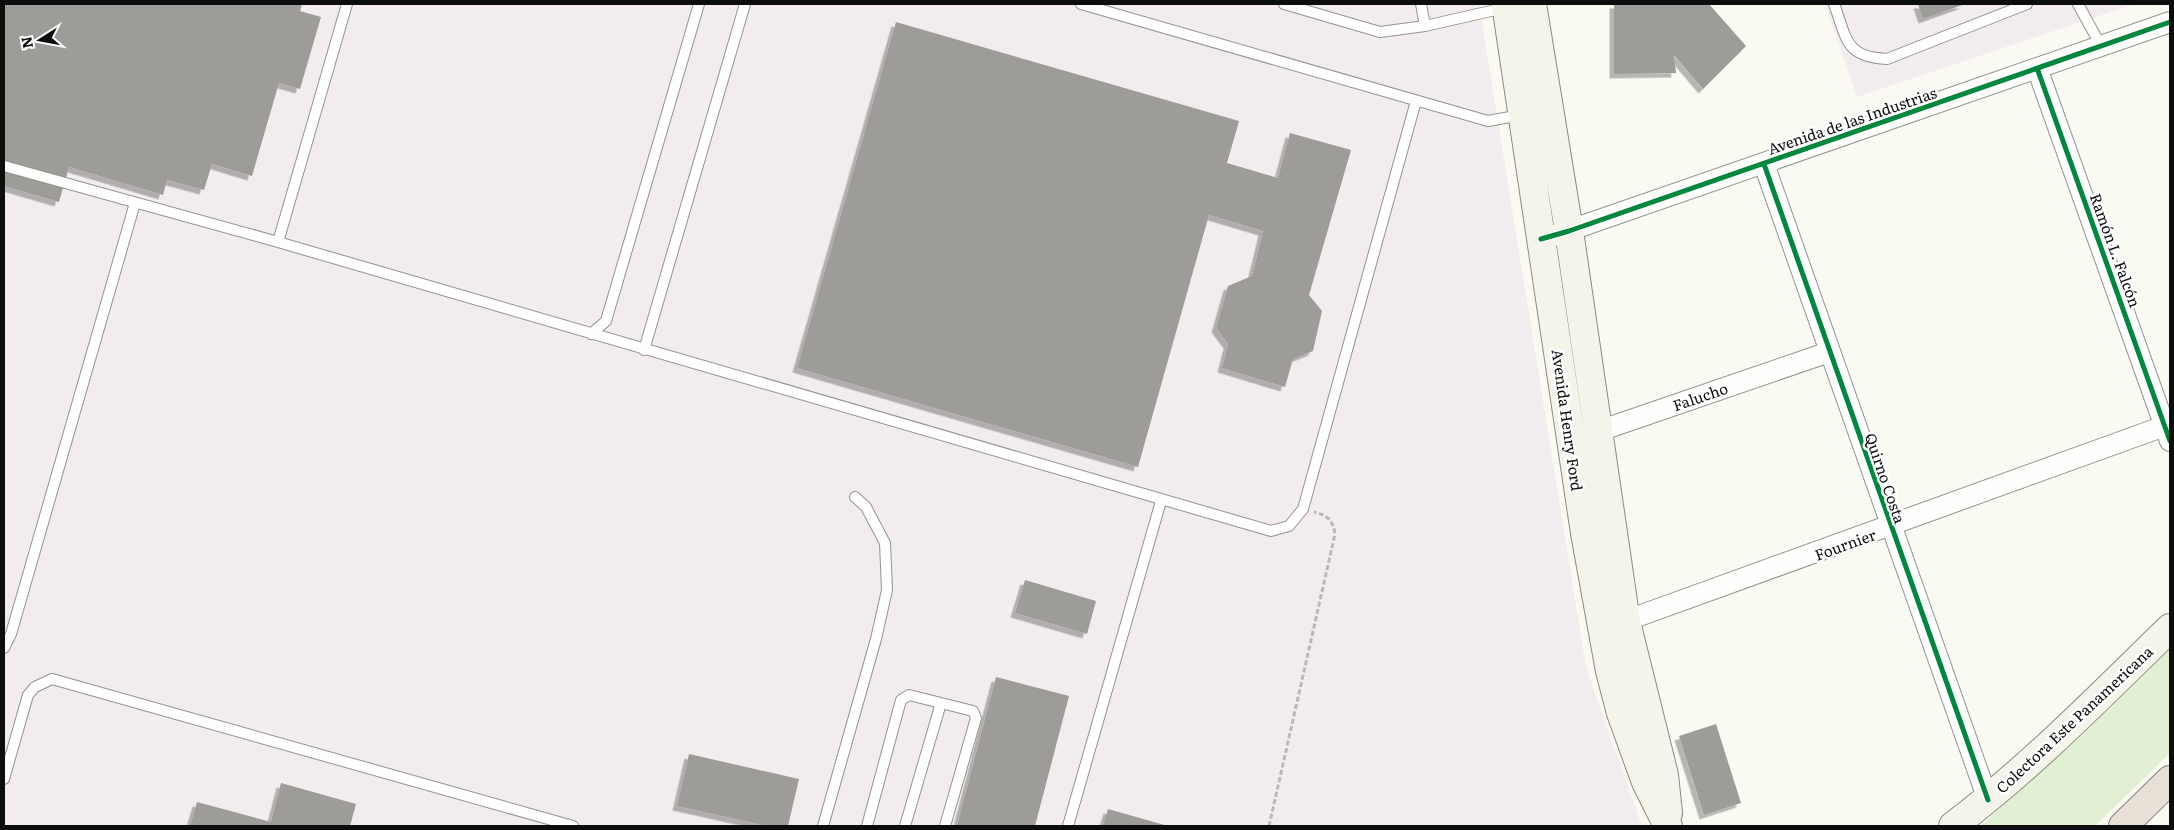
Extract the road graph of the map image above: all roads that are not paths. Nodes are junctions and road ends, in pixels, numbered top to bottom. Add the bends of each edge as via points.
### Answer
1 (348, 4) edge
2 (699, 4) edge
3 (745, 4) edge
4 (1081, 4) edge
5 (1284, 4) edge
6 (1420, 4) edge
7 (1834, 4) edge
8 (2028, 4) edge
9 (2078, 4) edge
10 (1519, 5) edge
11 (2170, 22) edge
12 (1425, 26) junction
13 (2101, 46) junction
14 (2037, 68) junction
15 (1416, 101) junction
16 (1536, 112) junction
17 (1764, 164) junction
18 (4, 166) edge
19 (135, 203) junction
20 (1569, 231) junction
21 (1541, 239) junction
22 (278, 242) junction
23 (591, 334) junction
24 (644, 350) junction
25 (1829, 352) junction
26 (1599, 431) junction
27 (2168, 431) edge
28 (1570, 434) junction
29 (855, 497) dead end
30 (1161, 501) junction
31 (1890, 527) junction
32 (1614, 625) junction
33 (2170, 628) edge
34 (4, 648) edge
35 (941, 703) junction
36 (4, 779) edge
37 (2170, 780) edge
38 (1988, 800) junction
39 (573, 826) edge
40 (823, 826) edge
41 (867, 826) edge
42 (905, 826) edge
43 (945, 826) edge
44 (1068, 826) edge
45 (1668, 826) edge
46 (1953, 826) edge
47 (2123, 826) edge

1 - 22 lane
2 - 23 lane via 606,320
3 - 24 lane
4 - 15 lane
5 - 12 lane via 1380,32
6 - 12 lane
7 - 8 lane via 1850,46 1858,54 1870,58 1887,58
9 - 13 lane
10 - 12 lane
10 - 16 main road, Avenida Henry Ford
11 - 13 street, Avenida de las Industrias
13 - 14 street, Avenida de las Industrias
14 - 17 street, Avenida de las Industrias
14 - 27 street, Ramón L. Falcón
15 - 16 lane via 1488,121
15 - 30 lane via 1303,509 1290,526 1271,531
16 - 20 main road, Avenida Henry Ford
16 - 21 main road, Avenida Henry Ford
17 - 20 street, Avenida de las Industrias
17 - 25 street, Quirno Costa
18 - 19 lane
19 - 22 lane
19 - 34 lane via 11,634
20 - 21 street, Avenida de las Industrias
20 - 26 main road, Avenida Henry Ford
21 - 28 main road, Avenida Henry Ford
22 - 23 lane
23 - 24 lane
24 - 30 lane
25 - 26 street, Falucho
25 - 31 street, Quirno Costa
26 - 28 street, Falucho
26 - 32 main road, Avenida Henry Ford
27 - 31 street, Fournier
28 - 32 main road, Avenida Henry Ford
29 - 40 lane via 866,507 885,543 886,590 876,639
30 - 44 lane
31 - 32 street, Fournier
31 - 38 street, Quirno Costa
32 - 45 main road, Avenida Henry Ford via 1610,671 1621,713 1646,782
33 - 38 main road, Colectora Este Panamericana via 2050,745
35 - 41 lane via 909,695 900,700
35 - 42 lane
35 - 43 lane via 973,711 976,718
36 - 39 lane via 28,696 35,687 52,679
37 - 47 highway
38 - 46 main road, Colectora Este Panamericana

